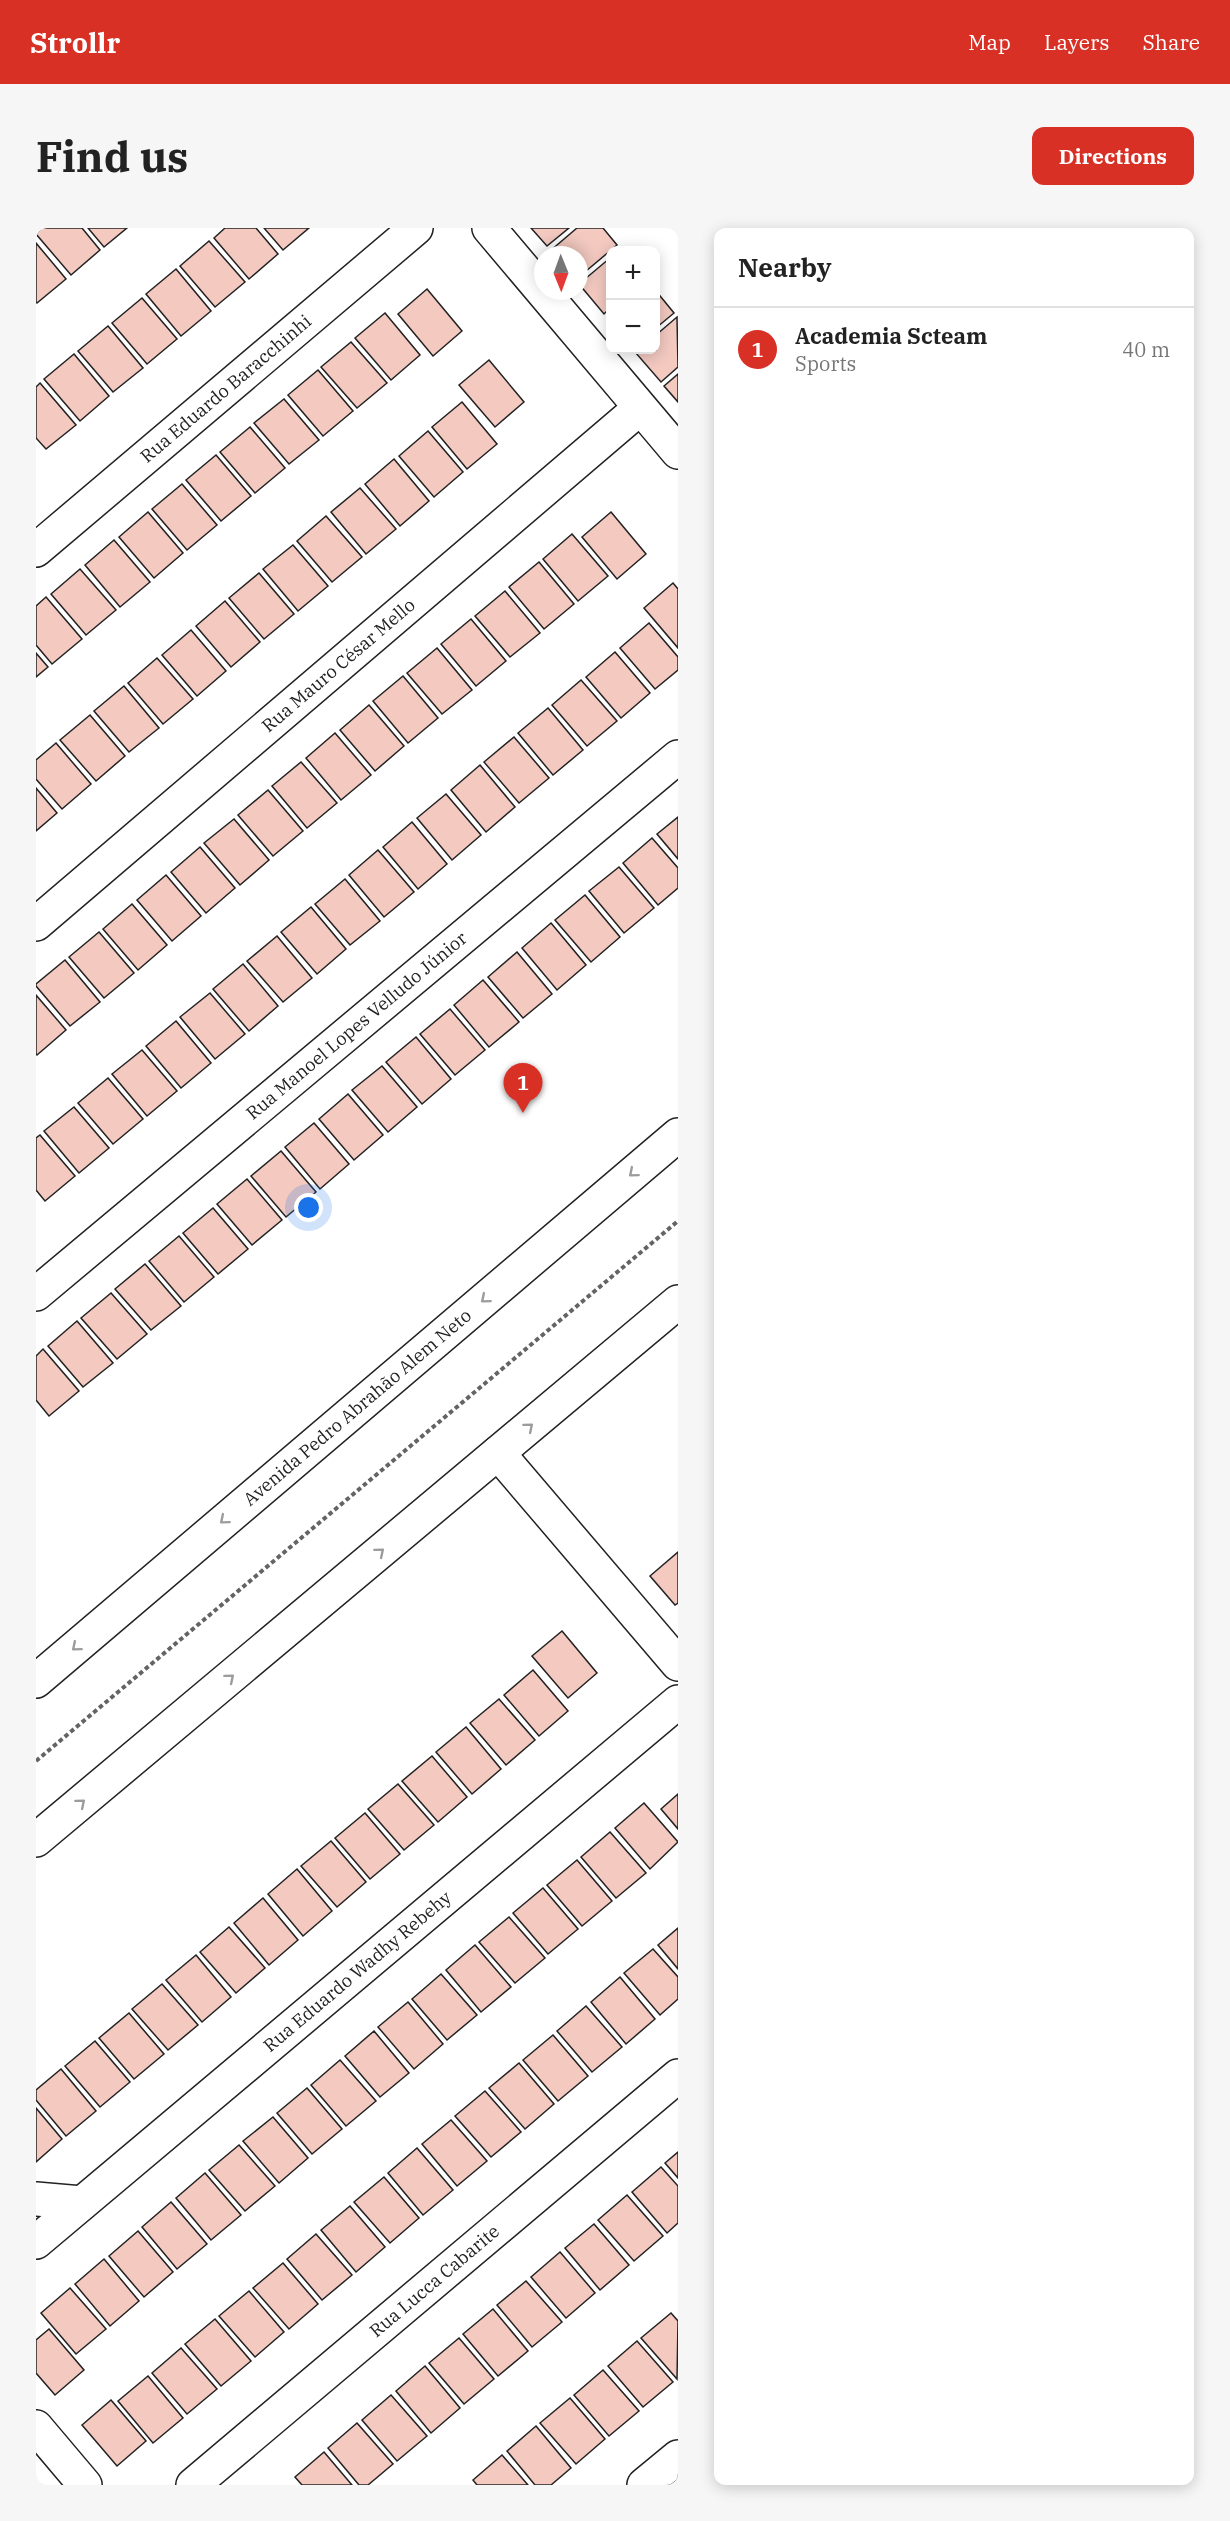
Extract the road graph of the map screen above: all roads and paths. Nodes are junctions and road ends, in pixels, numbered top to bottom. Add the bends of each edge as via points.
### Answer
1 (416, 228) edge
2 (489, 228) edge
3 (640, 408) junction
4 (678, 452) edge
5 (36, 550) edge
6 (678, 757) edge
7 (36, 924) edge
8 (678, 1135) edge
9 (678, 1221) edge
10 (36, 1294) edge
11 (678, 1302) edge
12 (498, 1453) junction
13 (678, 1664) edge
14 (36, 1680) edge
15 (678, 1702) edge
16 (36, 1761) edge
17 (36, 1840) edge
18 (678, 2076) edge
19 (36, 2199) edge
20 (82, 2203) junction
21 (36, 2242) edge
22 (36, 2427) edge
23 (678, 2457) edge
24 (85, 2485) edge
25 (193, 2485) edge
26 (644, 2485) edge

1 - 5 street, Rua Eduardo Baracchinhi
2 - 3 street
3 - 4 street
3 - 7 street, Rua Mauro César Mello
6 - 10 street, Rua Manoel Lopes Velludo Júnior
8 -> 14 street, Avenida Pedro Abrahão Alem Neto
9 - 16 path
12 -> 11 street
12 - 13 street
17 -> 12 street
15 - 20 street, Rua Eduardo Wadhy Rebehy
18 - 25 street, Rua Lucca Cabarite
19 - 20 street
20 - 21 street, Rua Eduardo Wadhy Rebehy
22 - 24 street
23 - 26 street

